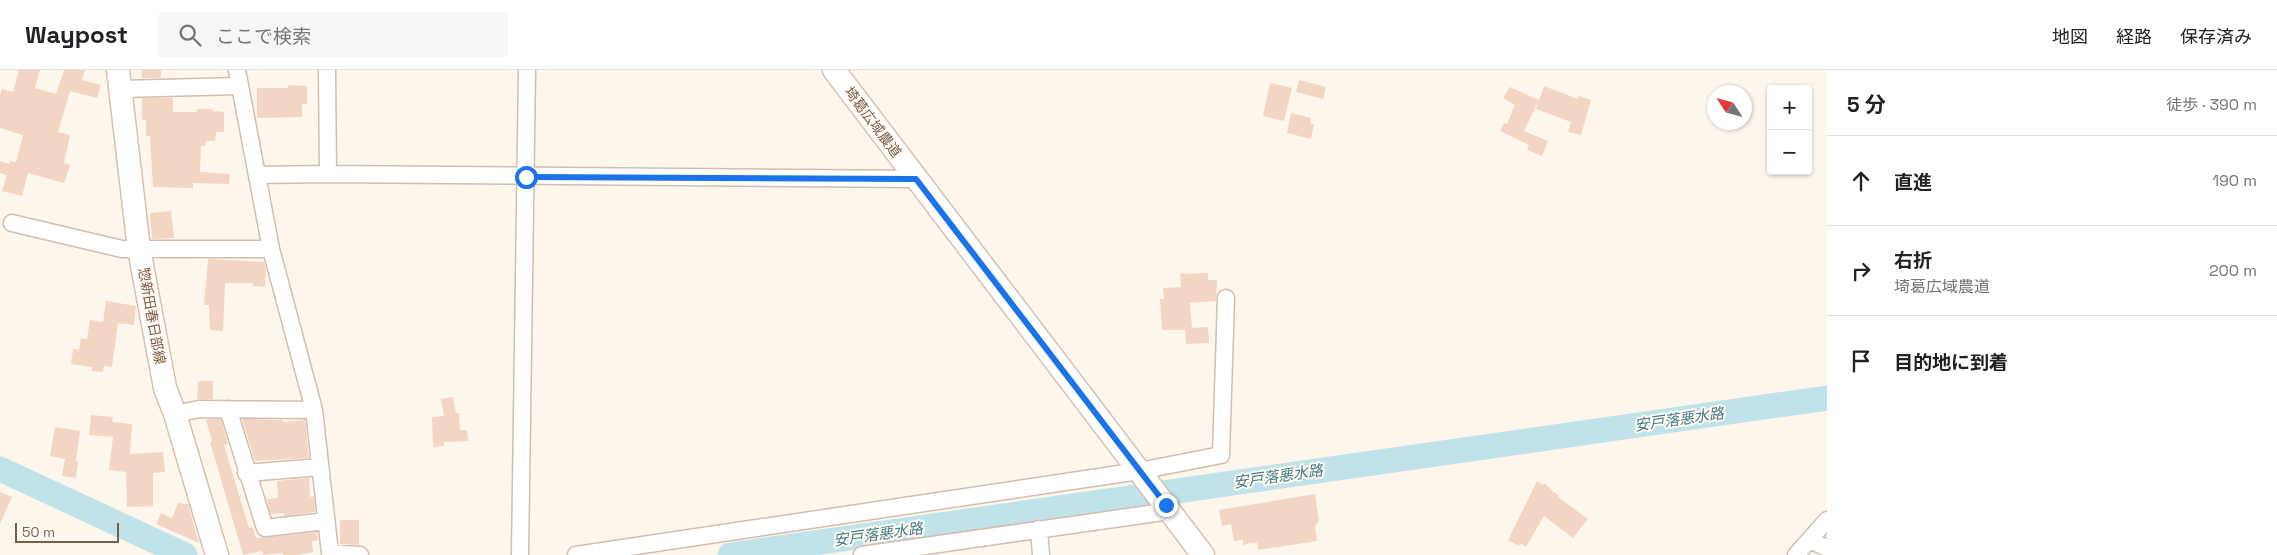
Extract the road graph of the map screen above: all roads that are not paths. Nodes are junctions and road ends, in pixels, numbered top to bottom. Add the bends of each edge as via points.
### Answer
1 (326, 70) edge
2 (527, 70) edge
3 (834, 70) edge
4 (239, 78) edge
5 (119, 80) edge
6 (328, 174) junction
7 (257, 175) junction
8 (526, 177) junction
9 (916, 179) junction
10 (12, 223) dead end
11 (140, 249) junction
12 (271, 249) junction
13 (1226, 298) dead end
14 (228, 409) junction
15 (314, 410) junction
16 (175, 414) junction
17 (320, 467) junction
18 (246, 473) junction
19 (1141, 474) junction
20 (1168, 508) junction
21 (1827, 520) edge
22 (326, 521) junction
23 (1039, 529) junction
24 (1810, 540) junction
25 (1827, 548) edge
26 (217, 555) edge
27 (360, 555) edge
28 (520, 555) edge
29 (576, 555) edge
30 (862, 555) edge
31 (1041, 555) edge
32 (1203, 555) edge
33 (1796, 555) edge

1 - 6 street
2 - 8 street
3 - 9 street, 埼葛広域農道
4 - 5 street
4 - 7 street
5 - 11 street, 惣新田春日部線
6 - 7 street
6 - 8 street
7 - 12 street
8 - 9 street
8 - 28 street
9 - 19 street, 埼葛広域農道
10 - 11 street via 122,249
11 - 12 street
11 - 16 street, 惣新田春日部線 via 165,388
12 - 15 street
13 - 19 street via 1221,455
14 - 15 street
14 - 16 street via 200,409
14 - 18 street
15 - 17 street
16 - 26 street, 惣新田春日部線
17 - 18 street
17 - 22 street
18 - 22 street via 265,528
19 - 20 street, 埼葛広域農道
19 - 29 street
20 - 23 street
20 - 32 street, 埼葛広域農道
21 - 24 street
22 - 27 street via 330,554
23 - 30 street
23 - 31 street
24 - 25 street
24 - 33 street

